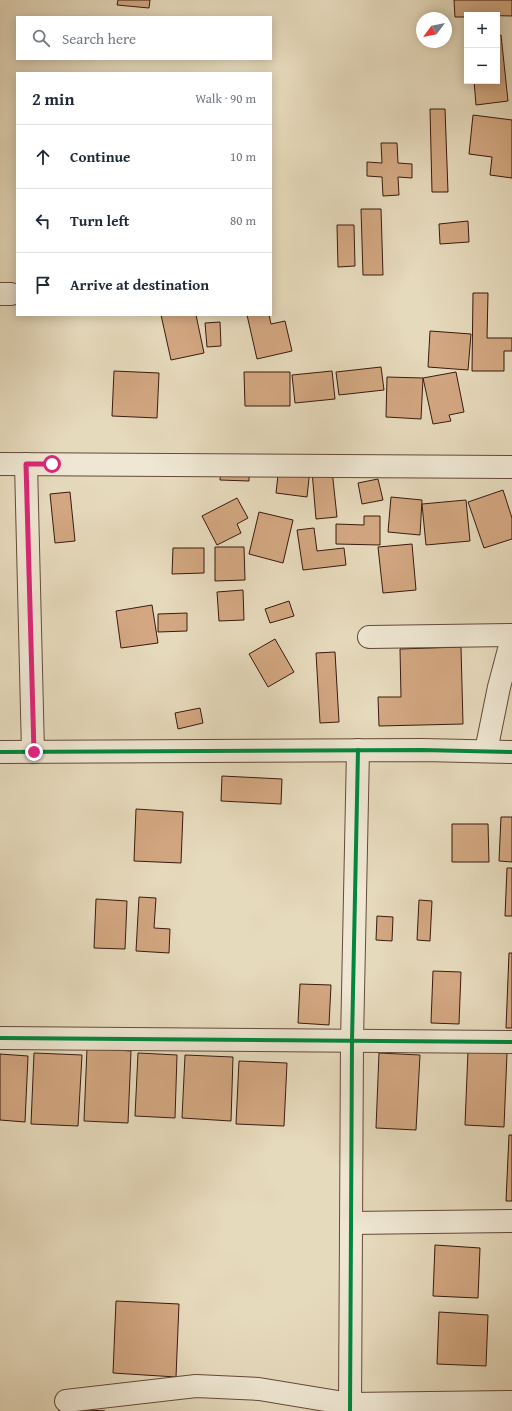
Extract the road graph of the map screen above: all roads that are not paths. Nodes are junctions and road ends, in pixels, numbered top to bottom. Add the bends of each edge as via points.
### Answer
1 (0, 464) edge
2 (26, 464) junction
3 (512, 467) edge
4 (369, 637) dead end
5 (512, 637) edge
6 (358, 750) junction
7 (486, 751) junction
8 (0, 752) edge
9 (34, 752) junction
10 (512, 752) edge
11 (0, 1038) edge
12 (352, 1041) junction
13 (512, 1042) edge
14 (512, 1221) edge
15 (351, 1223) junction
16 (66, 1400) dead end
17 (512, 1402) edge
18 (350, 1408) edge

1 - 2 street
2 - 3 street
2 - 9 street
4 - 5 street
5 - 7 street
6 - 7 street
6 - 9 street
6 - 12 street
7 - 10 street
8 - 9 street
11 - 12 street
12 - 13 street
12 - 15 street
14 - 15 street
15 - 18 street
16 - 18 street via 196,1386 260,1389
17 - 18 street

